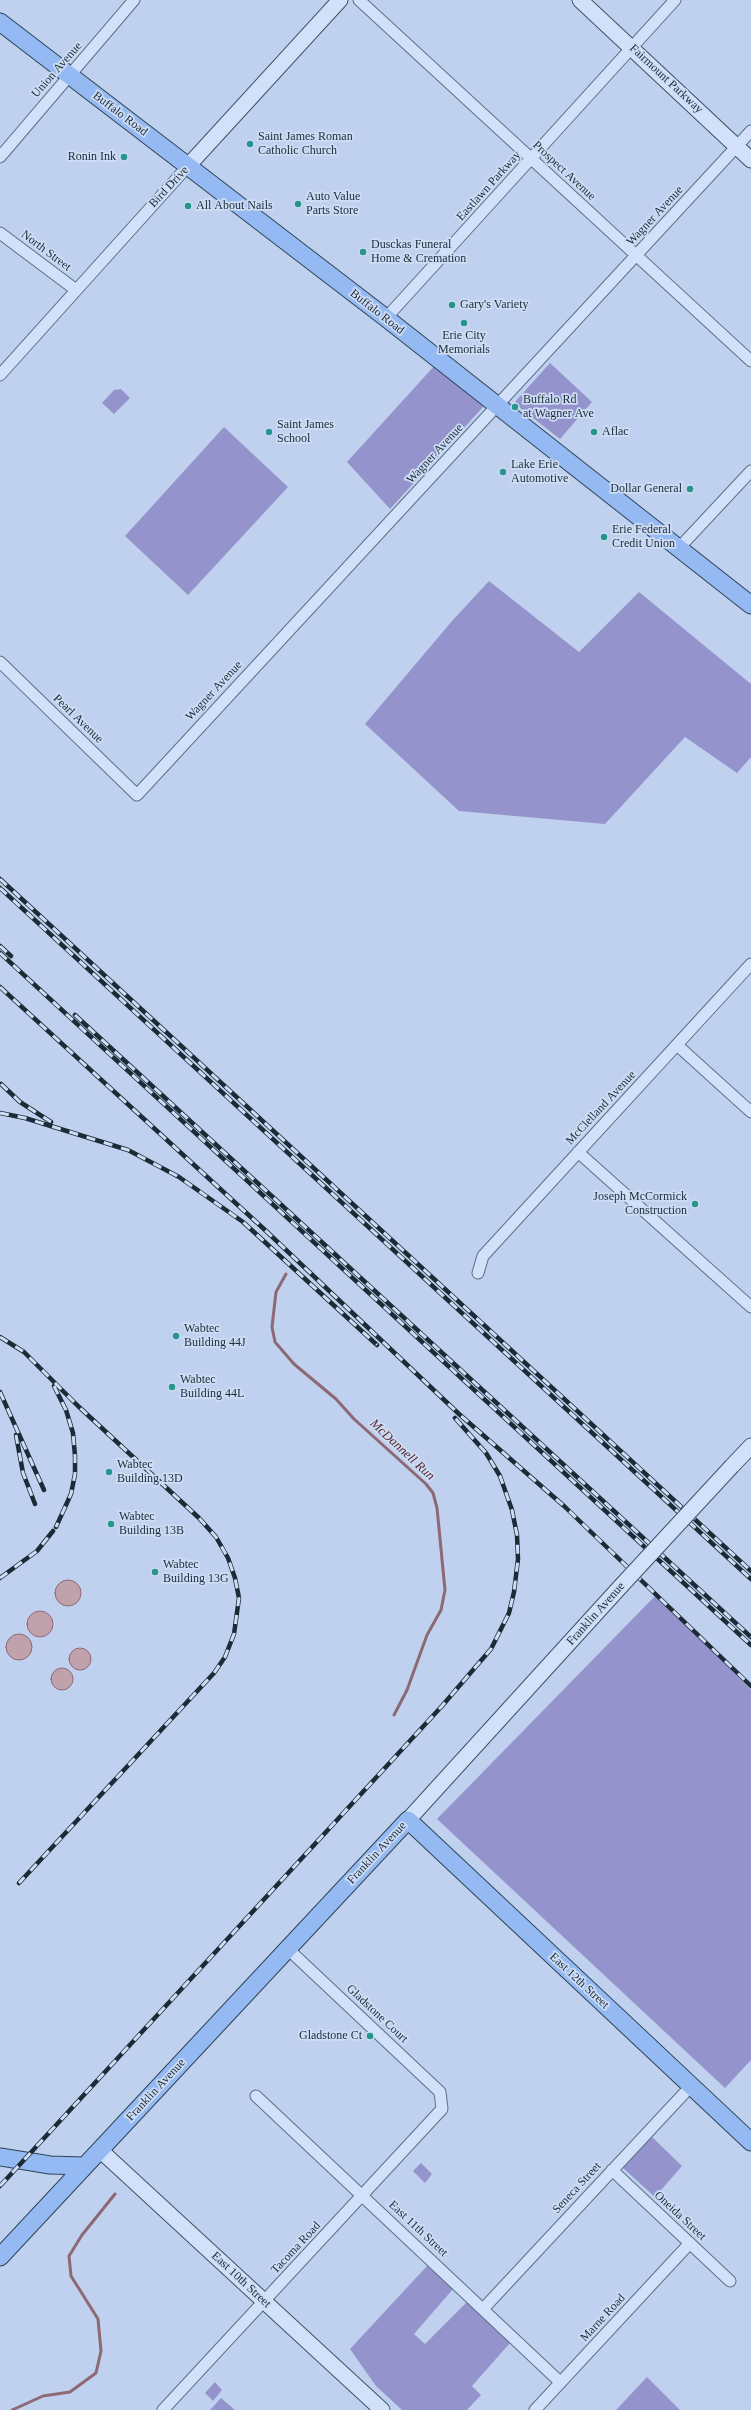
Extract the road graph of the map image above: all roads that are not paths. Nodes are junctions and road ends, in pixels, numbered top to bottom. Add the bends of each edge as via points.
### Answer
1 (134, 0) edge
2 (340, 0) edge
3 (359, 0) edge
4 (580, 0) edge
5 (675, 0) edge
6 (0, 22) edge
7 (632, 47) junction
8 (70, 75) junction
9 (751, 131) edge
10 (737, 147) junction
11 (0, 157) edge
12 (531, 158) junction
13 (751, 160) edge
14 (188, 166) junction
15 (0, 233) edge
16 (637, 255) junction
17 (76, 290) junction
18 (386, 318) junction
19 (751, 361) edge
20 (0, 375) edge
21 (497, 406) junction
22 (751, 471) edge
23 (679, 548) junction
24 (751, 605) edge
25 (0, 662) edge
26 (137, 794) joint
27 (751, 964) edge
28 (677, 1045) junction
29 (751, 1112) edge
30 (578, 1152) junction
31 (478, 1273) dead end
32 (751, 1307) edge
33 (751, 1446) edge
34 (408, 1820) junction
35 (287, 1948) junction
36 (691, 2086) junction
37 (256, 2096) dead end
38 (442, 2102) joint
39 (751, 2142) edge
40 (100, 2150) junction
41 (0, 2157) edge
42 (84, 2166) junction
43 (612, 2170) junction
44 (363, 2196) junction
45 (690, 2243) junction
46 (0, 2257) edge
47 (730, 2281) dead end
48 (264, 2302) junction
49 (483, 2309) junction
50 (560, 2382) junction
51 (163, 2410) edge
52 (382, 2410) edge
53 (536, 2410) edge

1 - 8 street, Union Avenue
2 - 14 street, Bird Drive
3 - 12 street, Prospect Avenue
4 - 7 street, Fairmount Parkway
5 - 7 street, Eastlawn Parkway
6 - 8 main road, Buffalo Road
7 - 10 street, Fairmount Parkway
7 - 12 street, Eastlawn Parkway
8 - 11 street, Union Avenue
8 - 14 main road, Buffalo Road
9 - 10 street, Wagner Avenue
10 - 13 street, Fairmount Parkway
10 - 16 street, Wagner Avenue
12 - 16 street, Prospect Avenue
12 - 18 street, Eastlawn Parkway
14 - 17 street, Bird Drive
14 - 18 main road, Buffalo Road
15 - 17 street, North Street
16 - 19 street, Prospect Avenue
16 - 21 street, Wagner Avenue
17 - 20 street, Bird Drive
18 - 21 main road, Buffalo Road
21 - 23 main road, Buffalo Road
21 - 26 street, Wagner Avenue
22 - 23 street
23 - 24 main road, Buffalo Road
25 - 26 street, Pearl Avenue
27 - 28 street, McClelland Avenue
28 - 29 street
28 - 30 street, McClelland Avenue
30 - 31 street, McClelland Avenue via 483,1256
30 - 32 street
33 - 34 street, Franklin Avenue, bridge
34 - 35 main road, Franklin Avenue
34 - 36 main road, East 12th Street
35 - 38 street, Gladstone Court via 435,2086 440,2092
35 - 40 main road, Franklin Avenue
36 - 39 main road, East 12th Street
36 - 43 street, Seneca Street
37 - 44 street, East 11th Street
38 - 44 street, Tacoma Road via 439,2113
40 - 42 main road, Franklin Avenue
40 - 48 street, East 10th Street
41 - 42 main road via 56,2166
42 - 46 main road, Franklin Avenue
43 - 45 street, Oneida Street
43 - 49 street, Seneca Street
44 - 48 street, Tacoma Road
44 - 49 street, East 11th Street
45 - 47 street, Oneida Street
45 - 50 street, Marne Road
48 - 51 street, Tacoma Road
48 - 52 street, East 10th Street
49 - 50 street, East 11th Street
50 - 53 street, Marne Road

